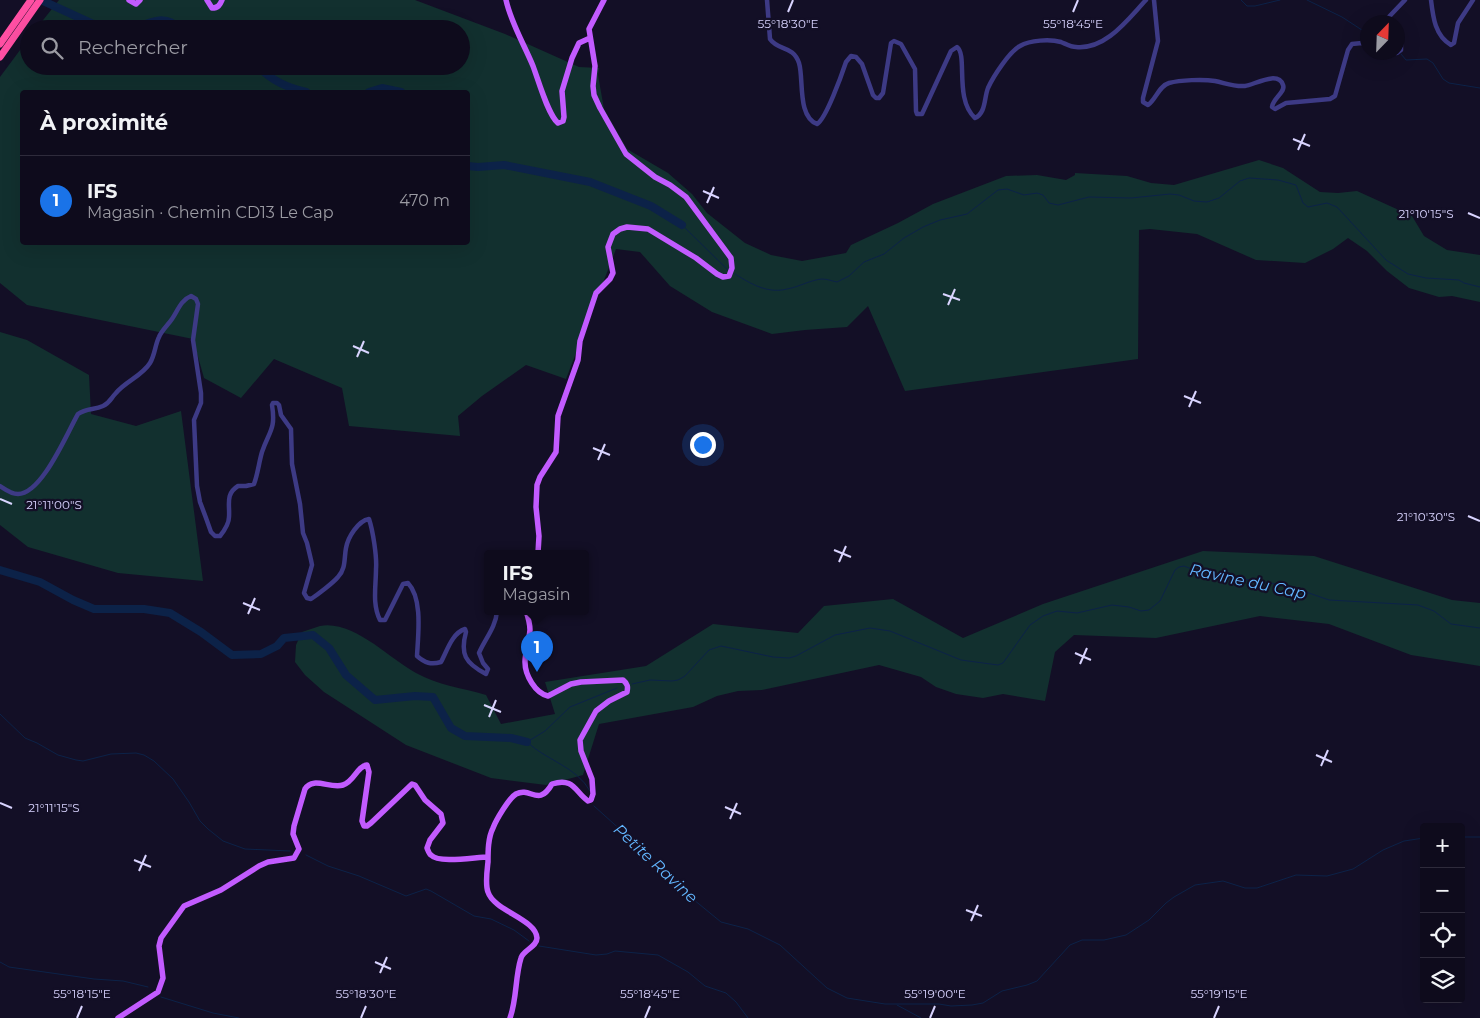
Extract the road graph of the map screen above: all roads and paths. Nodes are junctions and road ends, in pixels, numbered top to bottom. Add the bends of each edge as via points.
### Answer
1 (31, 0) edge
2 (40, 0) edge
3 (129, 0) edge
4 (140, 0) edge
5 (207, 0) edge
6 (222, 0) edge
7 (506, 0) edge
8 (604, 0) edge
9 (767, 0) edge
10 (1146, 0) edge
11 (1154, 0) edge
12 (1404, 0) edge
13 (1431, 0) edge
14 (1473, 0) edge
15 (1390, 15) edge
16 (20, 20) edge
17 (20, 20) edge
18 (22, 20) edge
19 (20, 23) edge
20 (17, 26) junction
21 (590, 38) junction
22 (1360, 43) edge
23 (0, 44) edge
24 (0, 57) edge
25 (0, 486) edge
26 (538, 550) edge
27 (496, 615) edge
28 (527, 615) edge
29 (488, 856) junction
30 (118, 1018) edge
31 (510, 1018) edge

1 - 16 highway
2 - 18 highway
3 - 4 main road via 136,4
5 - 6 main road via 212,8 219,7
7 - 21 main road via 516,31 558,123 564,118 562,91 575,49
8 - 21 main road via 591,23
9 - 10 street via 770,39 797,57 806,110 809,119 816,124 823,119 851,56 862,64 873,95 879,98 883,93 891,43 900,42 916,69 916,111 922,114 951,51 957,47 962,54 964,97 975,118 981,114 994,77 1020,45 1042,41 1060,42 1076,48 1093,44 1112,36
11 - 22 street via 1158,41 1143,98 1148,105 1168,83 1205,80 1240,86 1271,78 1278,80 1284,88 1273,101 1272,107 1276,109 1286,103 1330,99 1337,93 1348,50 1352,44
12 - 15 street
13 - 14 street via 1437,30 1451,45 1458,23
17 - 20 highway
19 - 20 highway
20 - 23 highway
20 - 24 highway
21 - 26 main road via 595,66 594,95 621,146 626,154 655,177 686,197 731,258 732,271 726,278 720,276 648,229 627,227 613,234 608,247 613,273 596,293 580,341 578,360 558,416 556,452 537,485
25 - 27 street via 17,494 31,489 50,466 78,414 108,403 116,392 143,372 151,362 164,329 181,304 191,296 198,304 193,340 201,394 194,420 197,486 211,532 220,536 229,518 228,500 232,490 254,484 262,452 272,432 272,405 277,403 291,429 290,453 303,533 312,565 304,593 307,598 311,599 338,577 346,561 348,541 360,523 369,519 376,561 378,615 380,620 385,620 403,584 412,586 418,609 417,656 423,661 429,664 441,662 455,636 465,629 464,653 468,661 486,674 488,670 479,653
28 - 29 main road via 530,629 526,670 543,695 548,696 570,684 594,680 623,680 628,687 627,692 608,700 596,711 580,740 592,779 591,800 564,782 552,784 541,796 517,793 492,829
29 - 30 main road via 444,860 430,855 427,848 443,818 412,784 364,826 367,765 341,786 312,783 305,789 294,826 293,834 299,849 294,858 268,862 221,890 184,906 160,938 162,986
29 - 31 main road via 487,890 492,900 528,925 537,938 522,956

